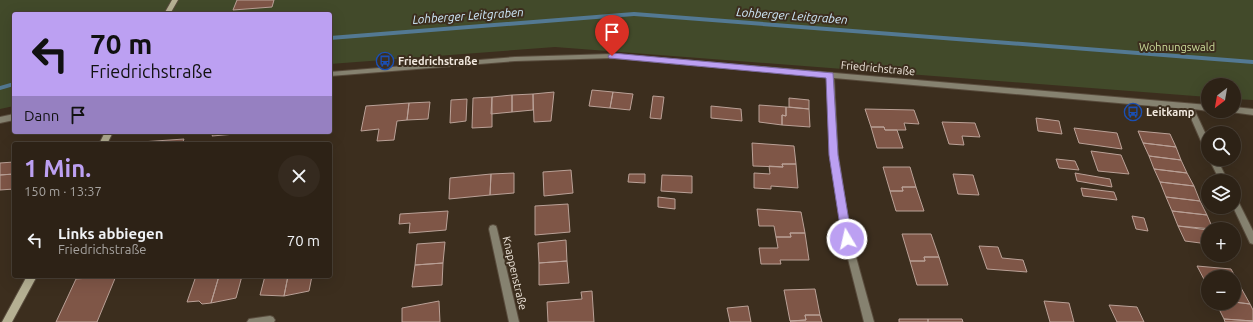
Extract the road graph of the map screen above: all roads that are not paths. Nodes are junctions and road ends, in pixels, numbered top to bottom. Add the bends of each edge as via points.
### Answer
1 (175, 0) edge
2 (168, 12) edge
3 (332, 74) edge
4 (830, 75) junction
5 (1189, 106) junction
6 (1201, 107) edge
7 (1241, 111) edge
8 (1253, 112) edge
9 (12, 117) edge
10 (0, 120) edge
11 (1201, 133) edge
12 (1240, 214) edge
13 (493, 229) dead end
14 (1253, 240) edge
15 (31, 278) edge
16 (270, 320) dead end
17 (7, 322) edge
18 (252, 322) edge
19 (514, 322) edge
20 (869, 322) edge

1 - 2 main road
3 - 4 street, Friedrichstraße via 515,59 612,56
4 - 5 street, Friedrichstraße
4 - 20 street via 834,155 847,239
5 - 6 street, Friedrichstraße
5 - 11 street
7 - 8 street
9 - 10 street
12 - 14 street
13 - 19 street, Knappenstraße
15 - 17 main road
16 - 18 street

